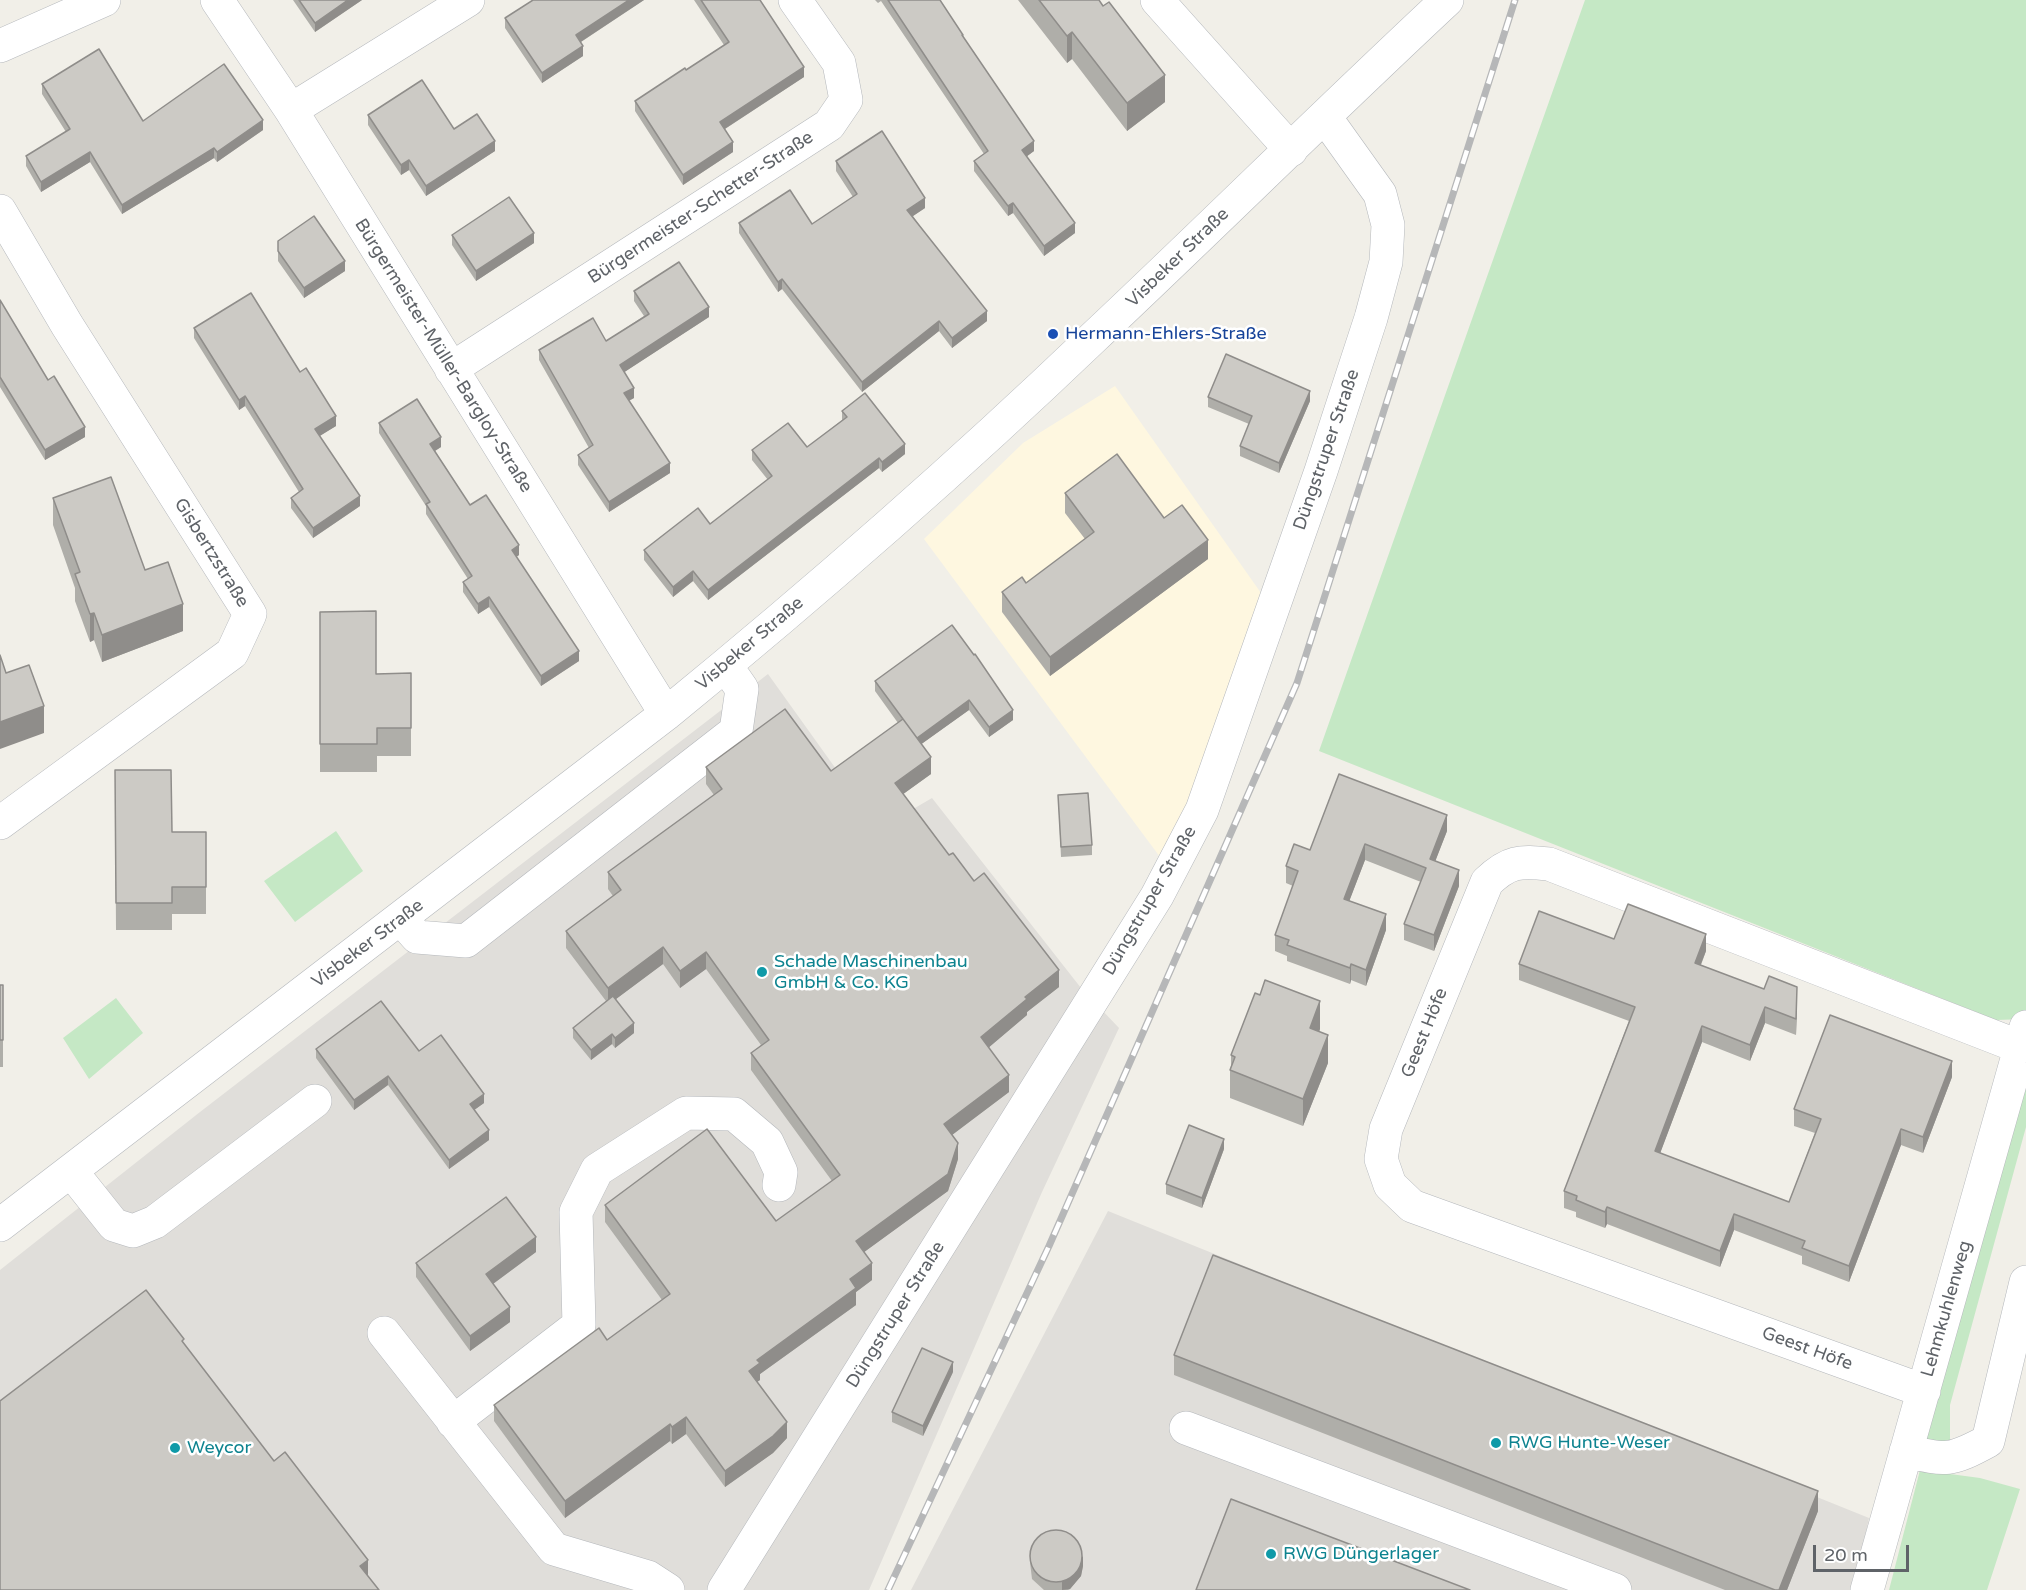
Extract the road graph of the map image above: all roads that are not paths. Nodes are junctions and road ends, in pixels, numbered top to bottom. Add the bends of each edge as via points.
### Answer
1 (104, 0) edge
2 (217, 0) edge
3 (468, 0) edge
4 (795, 0) edge
5 (1157, 0) edge
6 (1429, 6) edge
7 (0, 46) edge
8 (291, 110) junction
9 (1325, 117) junction
10 (1291, 150) junction
11 (0, 211) edge
12 (451, 369) junction
13 (726, 666) junction
14 (666, 714) junction
15 (0, 822) edge
16 (401, 919) junction
17 (2024, 1033) edge
18 (315, 1101) dead end
19 (71, 1171) junction
20 (779, 1185) dead end
21 (0, 1225) edge
22 (2026, 1282) edge
23 (384, 1333) dead end
24 (1924, 1391) junction
25 (453, 1422) junction
26 (1186, 1428) dead end
27 (1906, 1451) junction
28 (668, 1590) edge
29 (724, 1590) edge
30 (1615, 1590) edge
31 (1868, 1590) edge

1 - 7 street
2 - 8 street, Bürgermeister-Müller-Bargloy-Straße
3 - 8 street
4 - 12 street, Bürgermeister-Schetter-Straße via 839,63 846,100 828,125
5 - 10 street
6 - 9 street, Visbeker Straße
8 - 12 street, Bürgermeister-Müller-Bargloy-Straße
9 - 10 street, Visbeker Straße
9 - 29 street, Düngstruper Straße via 1380,194 1388,225 1386,262 1322,471 1202,810 1157,896
10 - 13 street, Visbeker Straße via 1091,341 885,529
11 - 15 street, Gisbertzstraße via 67,325 250,614 232,653
12 - 14 street, Bürgermeister-Müller-Bargloy-Straße
13 - 14 street, Visbeker Straße
13 - 16 street via 742,689 736,731 466,941 417,937
14 - 16 street, Visbeker Straße
16 - 19 street, Visbeker Straße
17 - 24 street, Lehmkuhlenweg
17 - 24 street, Geest Höfe via 1549,864 1527,862 1503,867 1487,882 1386,1129 1381,1159 1390,1185 1412,1206
18 - 19 street via 155,1222 134,1231 114,1225
19 - 21 street, Visbeker Straße
20 - 25 street via 781,1172 767,1142 734,1114 686,1113 597,1170 576,1212 579,1326
22 - 27 street via 1988,1441 1960,1456 1937,1459
23 - 25 street
24 - 27 street, Lehmkuhlenweg
25 - 28 street via 554,1549 648,1577
26 - 30 street
27 - 31 street, Lehmkuhlenweg

